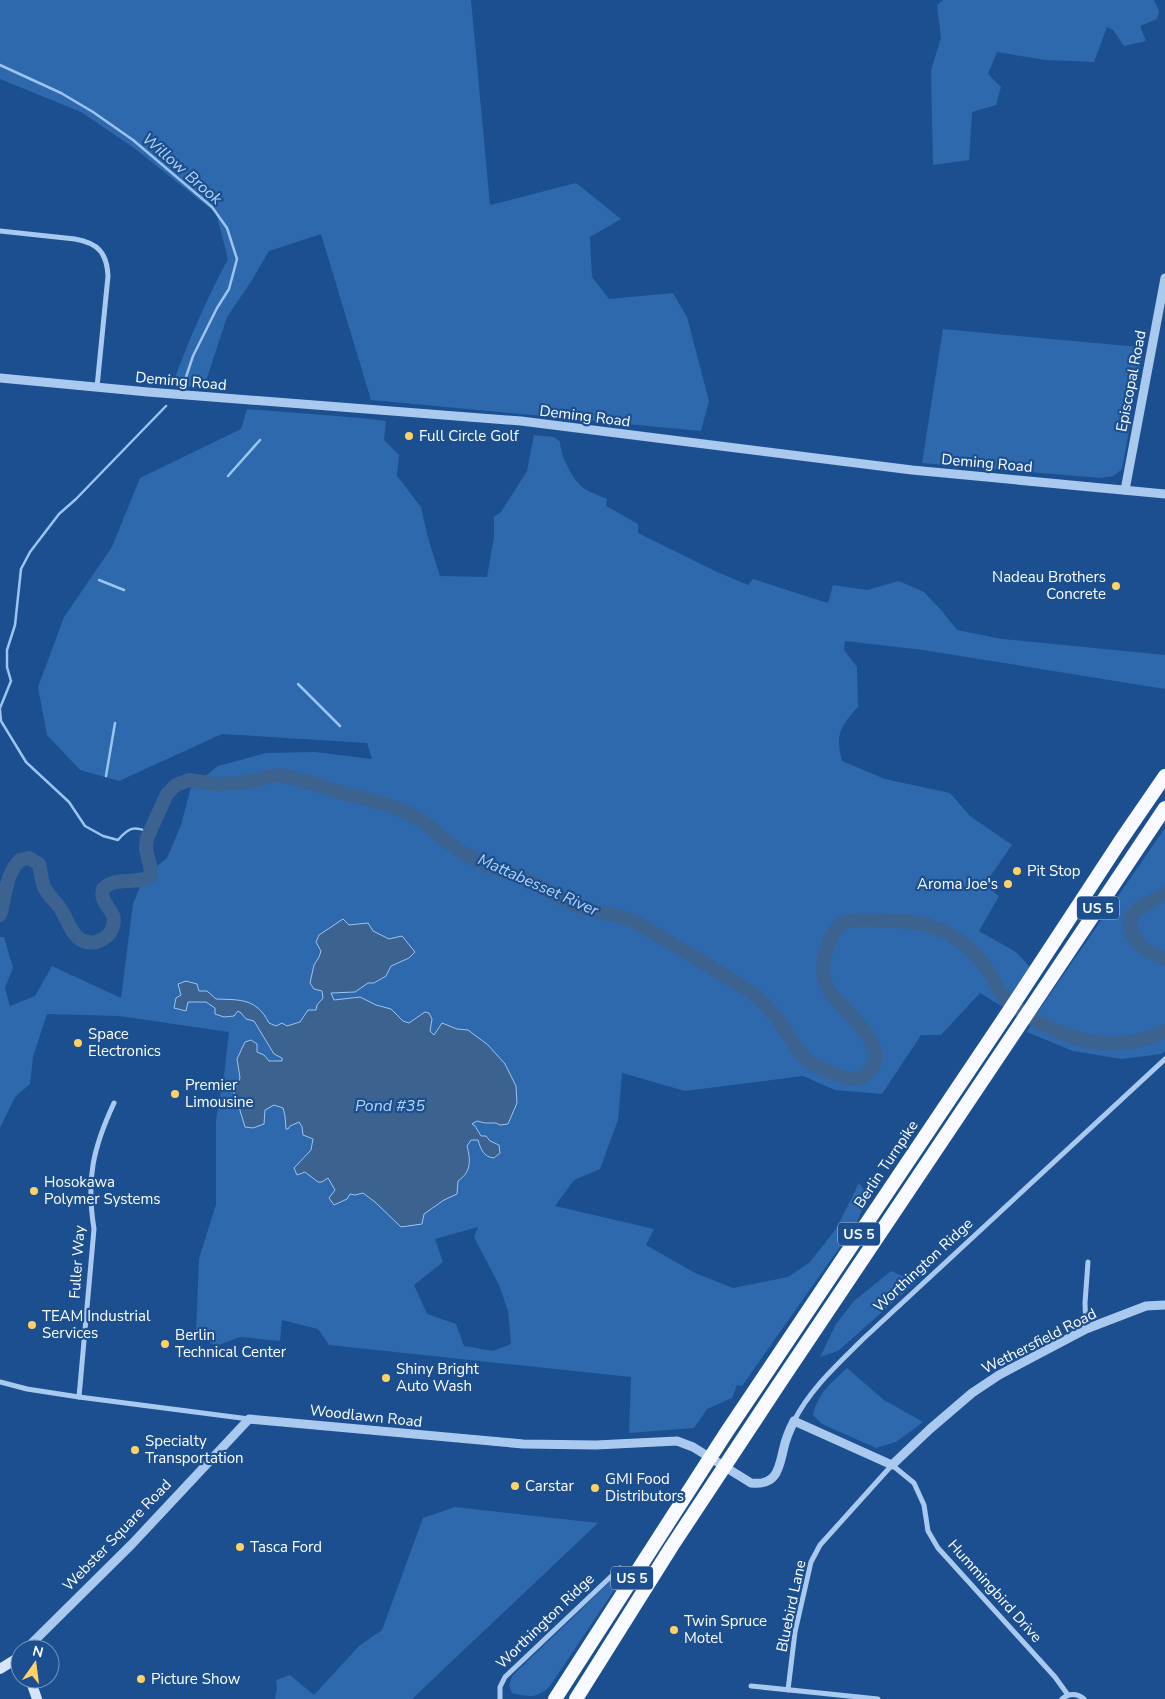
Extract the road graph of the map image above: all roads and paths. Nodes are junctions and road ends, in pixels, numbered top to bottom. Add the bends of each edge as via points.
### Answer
1 (0, 231) edge
2 (1165, 278) edge
3 (0, 378) edge
4 (97, 387) junction
5 (1125, 490) junction
6 (1165, 494) edge
7 (1165, 776) edge
8 (1165, 808) edge
9 (1165, 1059) edge
10 (114, 1103) dead end
11 (1088, 1262) dead end
12 (1165, 1305) edge
13 (1086, 1330) junction
14 (0, 1382) edge
15 (79, 1397) junction
16 (249, 1419) junction
17 (794, 1421) junction
18 (709, 1457) junction
19 (892, 1465) junction
20 (725, 1467) junction
21 (620, 1568) dead end
22 (36, 1639) edge
23 (751, 1686) dead end
24 (788, 1690) junction
25 (1068, 1695) junction
26 (500, 1699) edge
27 (555, 1699) edge
28 (576, 1699) edge
29 (878, 1699) edge
30 (1062, 1699) edge
31 (1084, 1699) edge

1 - 4 street via 76,238 101,251 106,259 108,276
2 - 5 street, Episcopal Road
3 - 4 street, Deming Road
4 - 5 street, Deming Road via 521,421 907,469
5 - 6 street, Deming Road
7 - 18 highway, Berlin Turnpike / US 5
8 - 20 highway, US 5
9 - 17 street, Worthington Ridge via 868,1335 814,1388
10 - 15 street, Fuller Way via 100,1133 91,1172 90,1203 94,1229
11 - 13 street
12 - 13 street, Wethersfield Road via 1146,1306
13 - 19 street, Wethersfield Road via 999,1375 930,1429
14 - 15 street, Woodlawn Road
15 - 16 street, Woodlawn Road
16 - 18 street, Woodlawn Road via 523,1444 677,1442
16 - 22 street, Webster Square Road via 132,1544
17 - 19 street, Hummingbird Drive
17 - 20 street, Worthington Ridge via 778,1470 767,1482 751,1483
18 - 20 street, Woodlawn Road
18 - 27 highway, Berlin Turnpike / US 5
19 - 24 street, Bluebird Lane via 820,1545 811,1562 795,1632
19 - 25 street, Hummingbird Drive via 914,1483 924,1505 928,1531 938,1548
20 - 28 highway, US 5
21 - 26 street, Worthington Ridge via 505,1677 500,1687
23 - 24 street
24 - 29 street
25 - 30 street
25 - 31 street via 1076,1694

